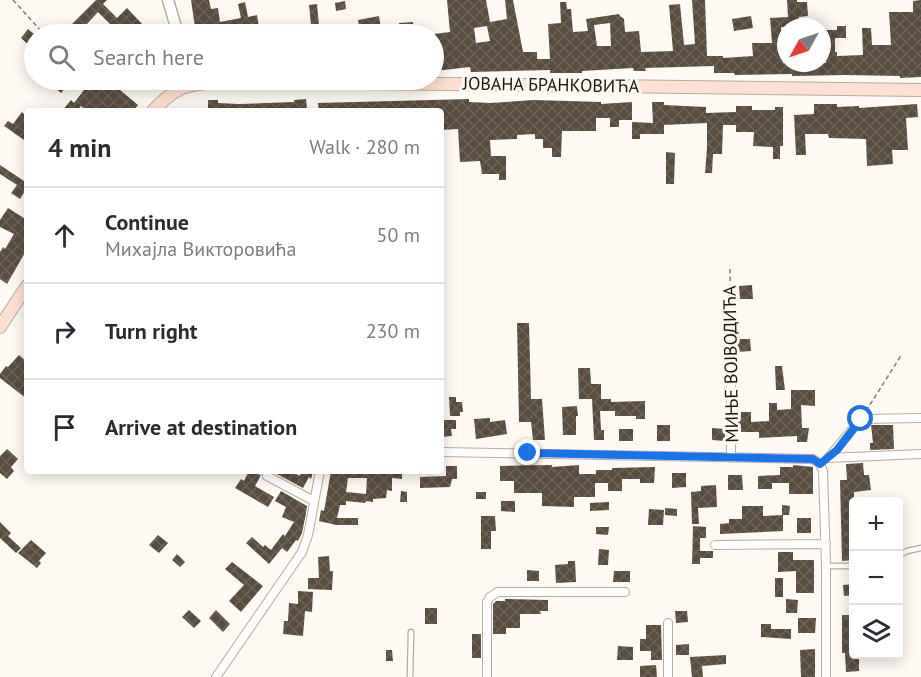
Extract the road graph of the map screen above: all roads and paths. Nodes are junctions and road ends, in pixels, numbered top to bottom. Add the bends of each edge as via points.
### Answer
1 (13, 0) edge
2 (168, 0) edge
3 (35, 24) edge
4 (175, 24) edge
5 (444, 84) edge
6 (178, 90) edge
7 (921, 90) edge
8 (156, 108) edge
9 (730, 269) dead end
10 (24, 291) edge
11 (0, 327) edge
12 (731, 338) joint
13 (902, 354) dead end
14 (921, 418) edge
15 (861, 419) junction
16 (444, 452) edge
17 (921, 454) edge
18 (829, 457) junction
19 (732, 458) junction
20 (817, 461) junction
21 (268, 474) edge
22 (319, 474) edge
23 (314, 501) junction
24 (826, 544) junction
25 (715, 545) dead end
26 (921, 548) edge
27 (903, 553) edge
28 (826, 566) junction
29 (849, 566) edge
30 (625, 592) dead end
31 (668, 623) dead end
32 (411, 632) dead end
33 (216, 677) edge
34 (410, 677) edge
35 (487, 677) edge
36 (668, 677) edge
37 (826, 677) edge

1 - 3 path
2 - 4 street
5 - 7 main road, ЈОВАНА БРАНКОВИЋА
6 - 8 main road, ЈОВАНА БРАНКОВИЋА
9 - 12 path, МИЊЕ ВОЈВОДИЋА
10 - 11 main road
12 - 19 street, МИЊЕ ВОЈВОДИЋА
13 - 15 path
14 - 15 street
15 - 18 street
16 - 19 street
17 - 18 street
18 - 20 street
19 - 20 street
20 - 24 street via 824,471
21 - 23 street
22 - 23 street
23 - 33 street via 302,552
24 - 25 street
24 - 28 street
26 - 27 lane
28 - 29 lane
28 - 37 street
30 - 35 street via 493,595 487,602
31 - 36 street
32 - 34 lane

